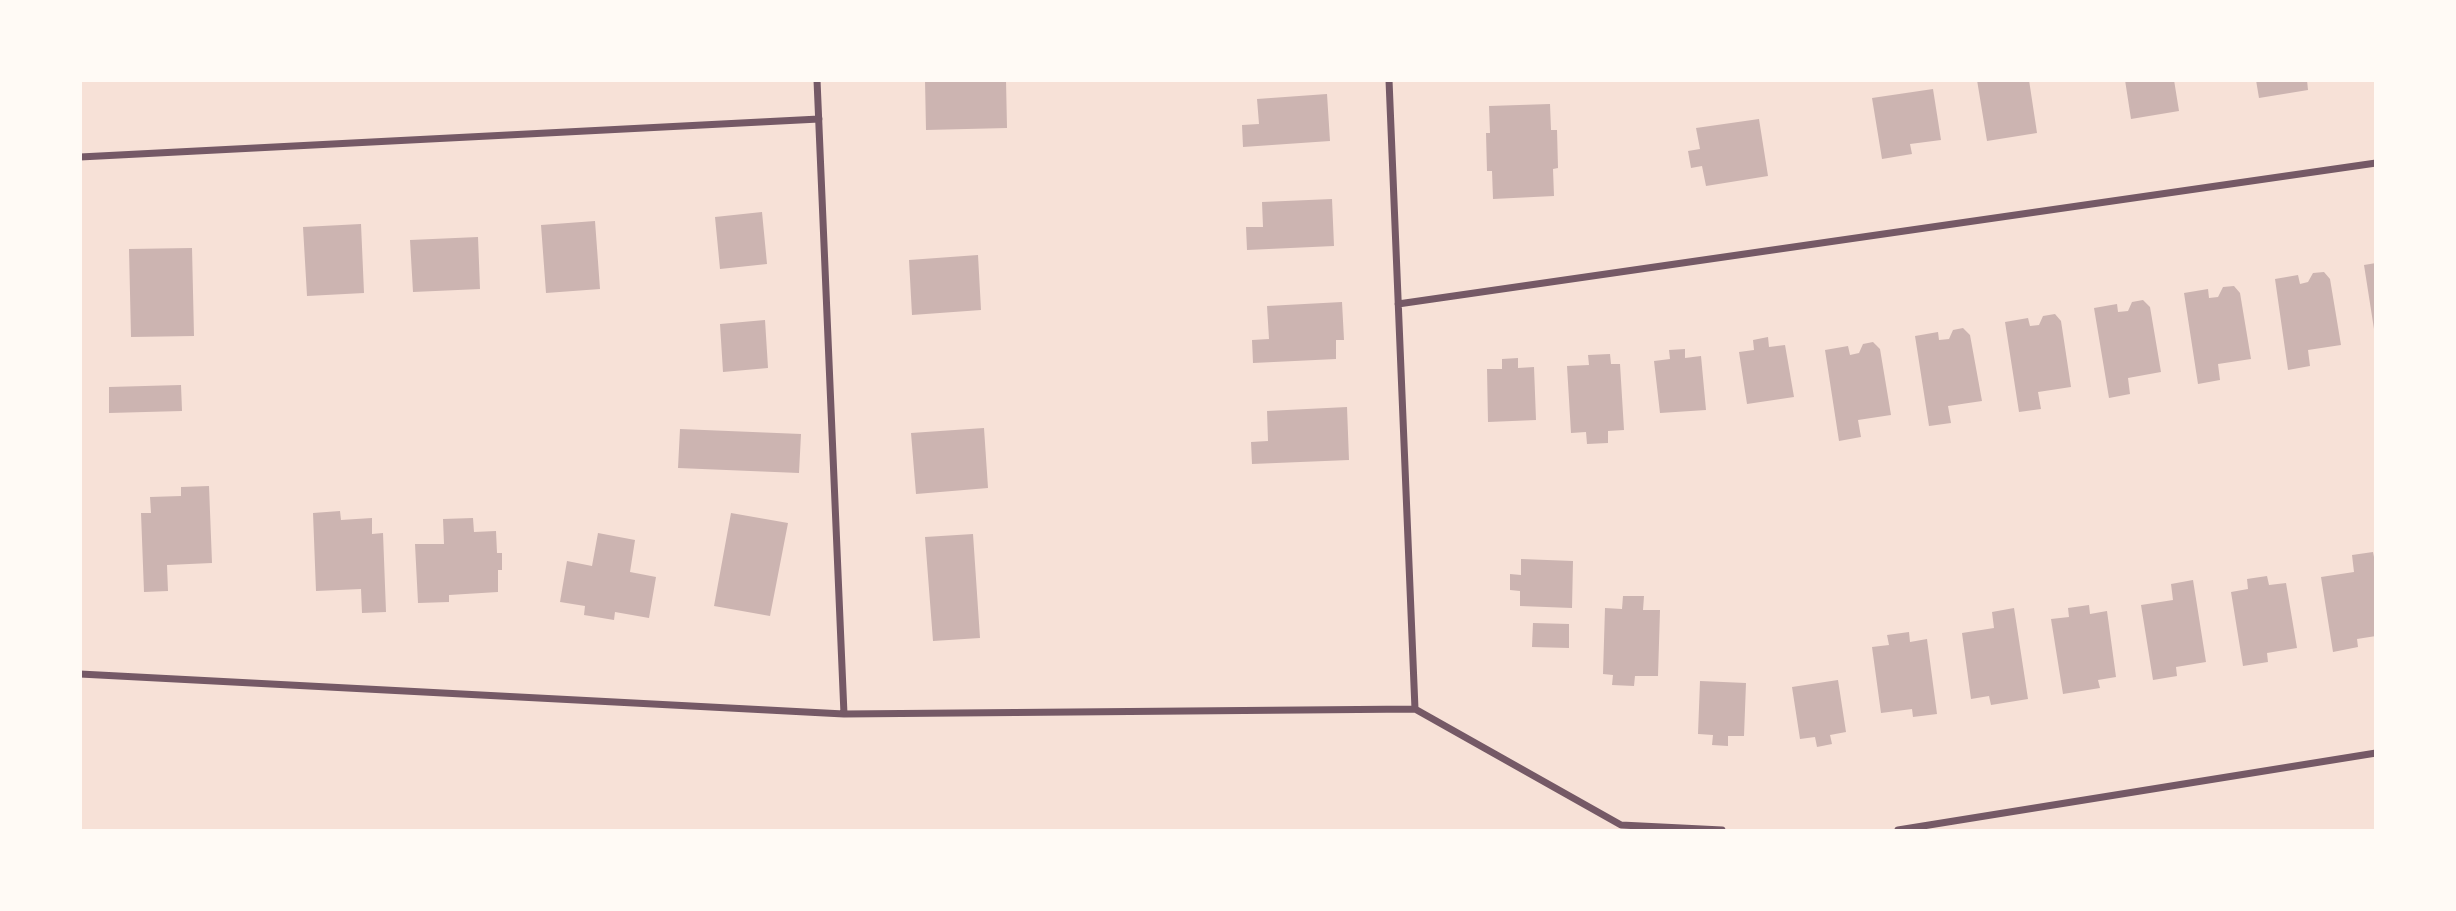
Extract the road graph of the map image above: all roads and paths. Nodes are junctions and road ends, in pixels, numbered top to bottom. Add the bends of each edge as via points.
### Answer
1 (817, 80) edge
2 (1389, 80) edge
3 (819, 119) junction
4 (80, 158) edge
5 (2375, 163) edge
6 (1398, 303) junction
7 (80, 674) edge
8 (1415, 709) junction
9 (844, 714) junction
10 (2375, 753) edge
11 (1722, 831) edge
12 (1898, 831) edge

1 - 3 street
2 - 6 street
3 - 4 street
3 - 9 street
5 - 6 street
6 - 8 street
7 - 9 street
8 - 9 street
8 - 11 street via 1621,825
10 - 12 street

